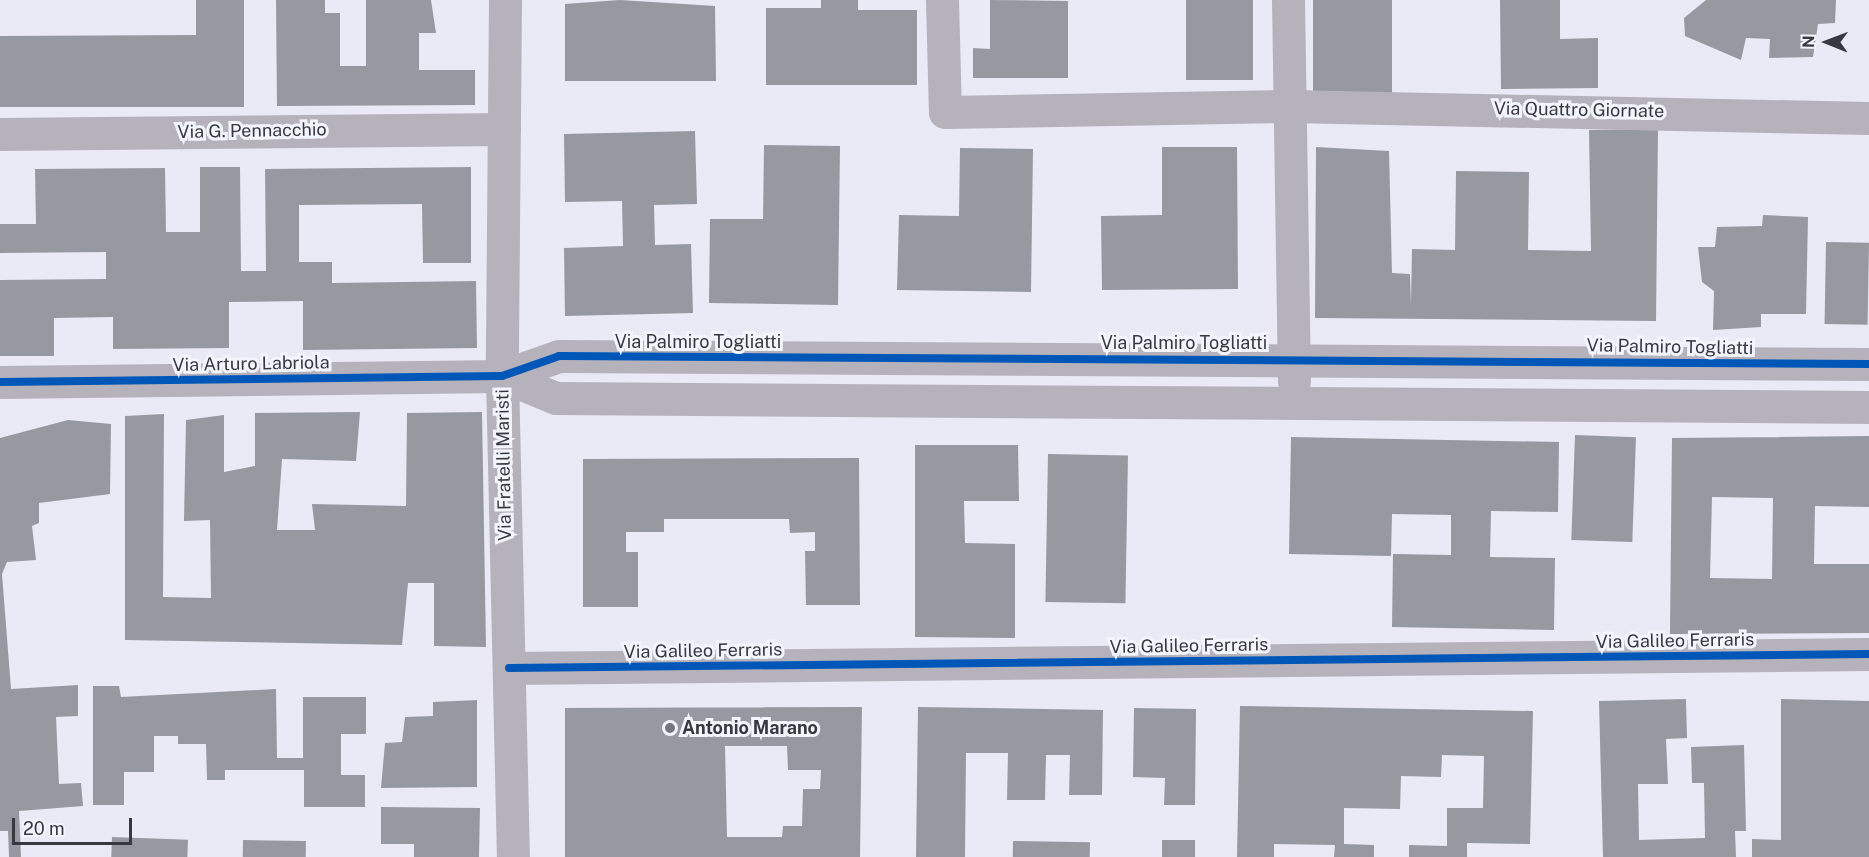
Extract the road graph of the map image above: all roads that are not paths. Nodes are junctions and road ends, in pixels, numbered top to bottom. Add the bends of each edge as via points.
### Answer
1 (505, 0) edge
2 (942, 0) edge
3 (1288, 0) edge
4 (1290, 106) junction
5 (1869, 118) edge
6 (504, 129) junction
7 (0, 134) edge
8 (1293, 358) junction
9 (1869, 364) edge
10 (502, 376) junction
11 (0, 382) edge
12 (1294, 401) junction
13 (1869, 407) edge
14 (1869, 654) edge
15 (508, 668) junction
16 (513, 857) edge

1 - 6 street, Via Fratelli Maristi
2 - 4 street, Via Quattro Giornate via 945,112
3 - 4 street
4 - 5 street, Via Quattro Giornate
4 - 8 street
6 - 7 street, Via G. Pennacchio
6 - 10 street, Via Fratelli Maristi
8 - 9 street, Via Palmiro Togliatti
8 - 10 street, Via Palmiro Togliatti via 559,356
8 - 12 street
10 - 11 street, Via Arturo Labriola
10 - 12 street via 556,398
10 - 15 street, Via Fratelli Maristi
12 - 13 street
14 - 15 street, Via Galileo Ferraris
15 - 16 street, Via Fratelli Maristi

